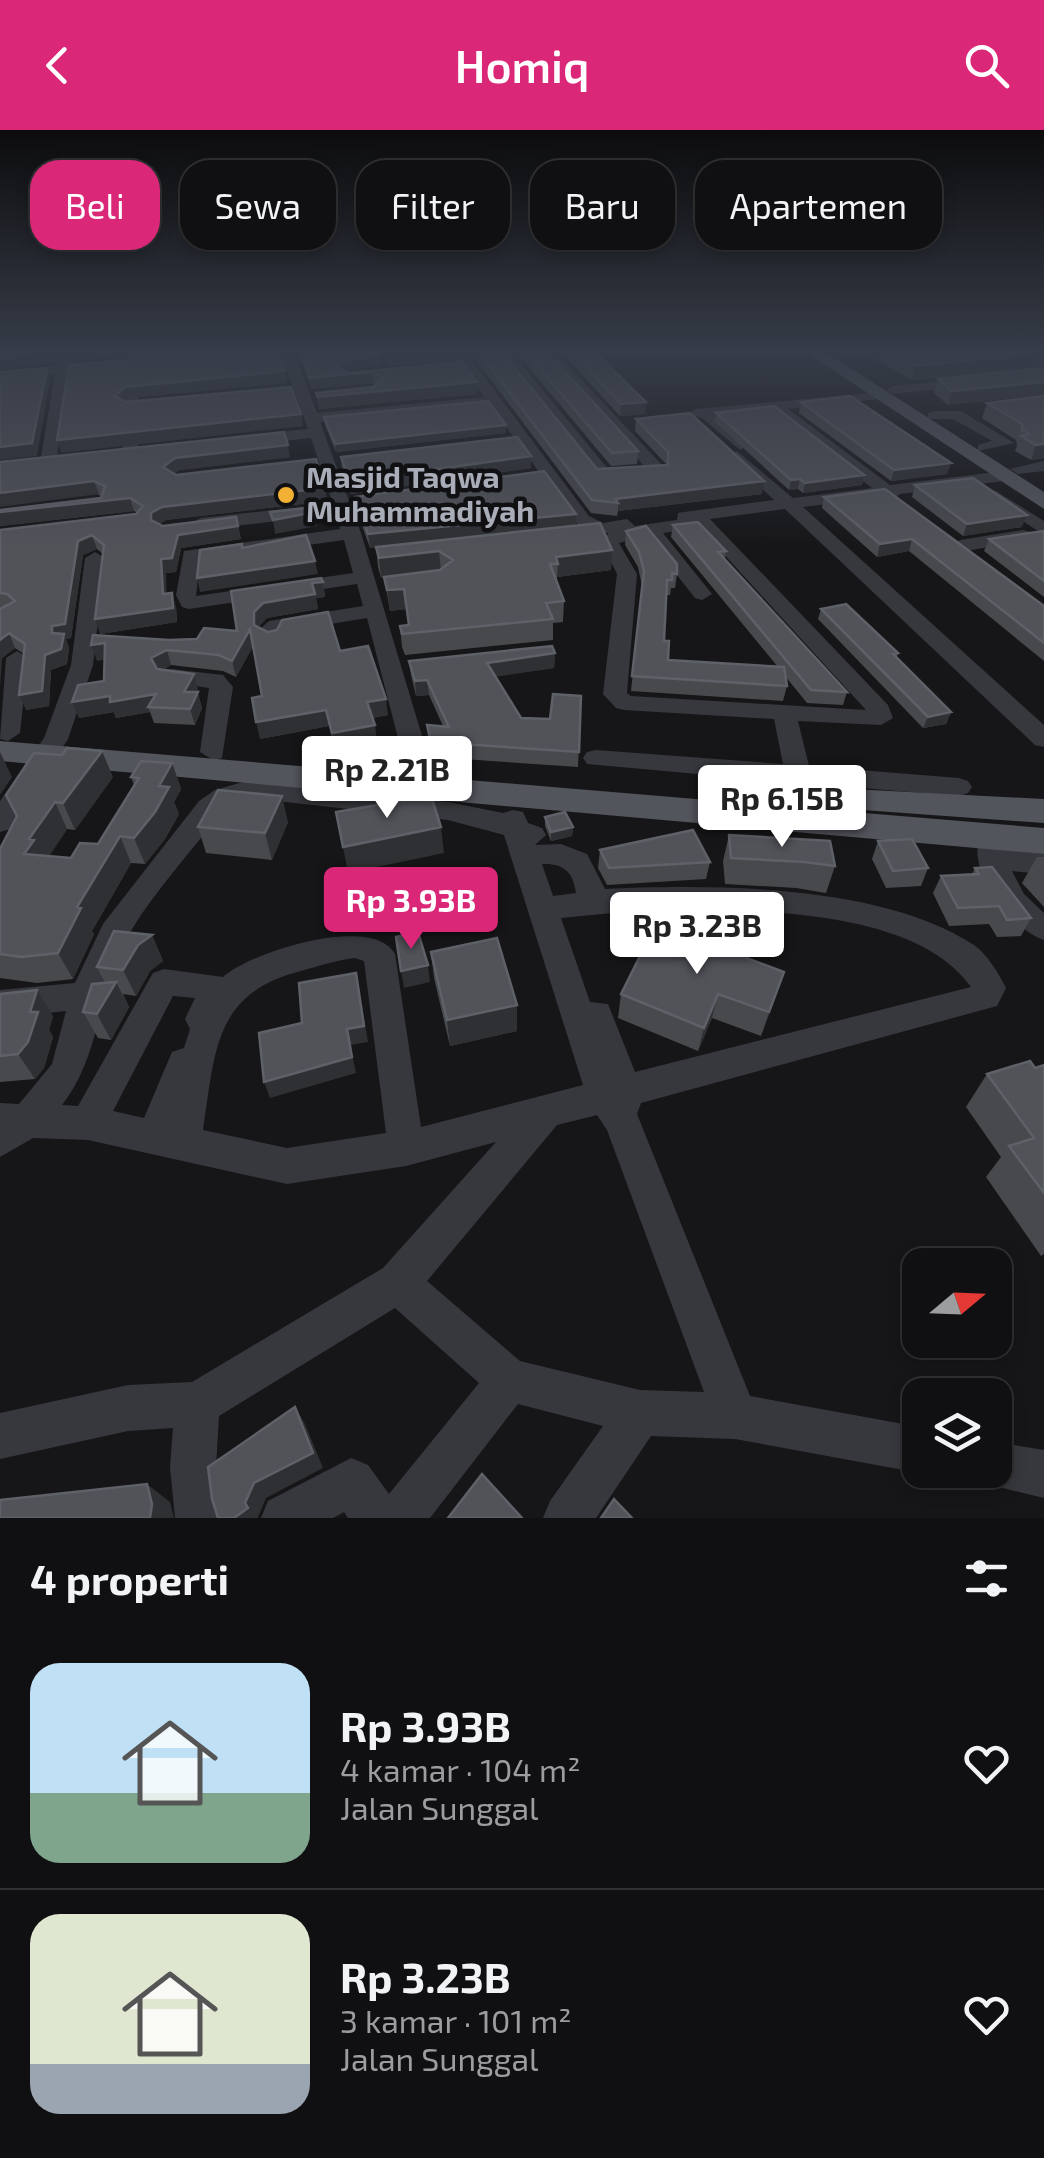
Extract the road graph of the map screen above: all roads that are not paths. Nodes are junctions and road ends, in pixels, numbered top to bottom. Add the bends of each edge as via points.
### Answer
1 (51, 418) edge
2 (127, 418) edge
3 (275, 418) edge
4 (306, 418) edge
5 (505, 418) edge
6 (578, 418) edge
7 (595, 418) edge
8 (693, 418) edge
9 (790, 418) edge
10 (883, 418) edge
11 (931, 418) edge
12 (935, 418) edge
13 (643, 421) edge
14 (615, 425) junction
15 (522, 440) edge
16 (916, 441) edge
17 (223, 442) edge
18 (503, 442) edge
19 (149, 450) edge
20 (346, 460) edge
21 (67, 461) edge
22 (318, 464) junction
23 (1044, 466) edge
24 (962, 472) junction
25 (1005, 472) junction
26 (1044, 485) edge
27 (882, 488) junction
28 (793, 499) junction
29 (1044, 502) edge
30 (915, 513) edge
31 (351, 514) junction
32 (254, 522) dead end
33 (606, 524) junction
34 (186, 526) edge
35 (650, 528) junction
36 (1044, 531) edge
37 (571, 540) edge
38 (260, 546) junction
39 (95, 558) dead end
40 (987, 567) edge
41 (372, 580) junction
42 (702, 594) dead end
43 (931, 628) junction
44 (271, 637) edge
45 (17, 658) dead end
46 (419, 664) edge
47 (392, 667) junction
48 (171, 676) edge
49 (6, 687) edge
50 (776, 715) junction
51 (1044, 715) edge
52 (2, 738) edge
53 (1044, 740) edge
54 (51, 747) junction
55 (213, 752) junction
56 (596, 758) dead end
57 (416, 777) junction
58 (959, 786) dead end
59 (519, 787) junction
60 (793, 796) junction
61 (1044, 811) edge
62 (4, 830) edge
63 (528, 840) junction
64 (1044, 841) edge
65 (993, 849) junction
66 (1044, 864) edge
67 (592, 898) junction
68 (556, 907) junction
69 (1044, 928) edge
70 (86, 996) junction
71 (0, 1004) edge
72 (616, 1102) junction
73 (547, 1110) junction
74 (88, 1124) junction
75 (9, 1126) edge
76 (167, 1142) junction
77 (406, 1148) junction
78 (398, 1283) junction
79 (509, 1380) junction
80 (197, 1404) junction
81 (640, 1413) junction
82 (736, 1416) junction
83 (0, 1436) edge
84 (902, 1447) edge
85 (1012, 1468) edge
86 (1044, 1474) edge
87 (199, 1518) edge
88 (285, 1518) edge
89 (377, 1518) edge
90 (400, 1518) edge
91 (567, 1518) edge

1 - 21 street via 40,464
2 - 19 street via 122,454
3 - 17 street
4 - 22 street
5 - 33 street via 541,475 583,520
6 - 14 street via 604,476 656,472
7 - 14 street
8 - 28 street
9 - 27 street
10 - 16 street
11 - 25 main road
12 - 25 main road via 984,448
13 - 14 street
15 - 18 street
20 - 22 street
22 - 31 street
23 - 25 street
24 - 25 street
24 - 27 street
24 - 36 street
25 - 26 main road
25 - 29 main road
27 - 28 street
27 - 30 street
28 - 33 street
28 - 43 street
31 - 34 street
31 - 38 street
31 - 41 street
32 - 38 street
33 - 37 street via 595,536
35 - 42 street
35 - 50 street via 609,541 626,574 615,694 624,703
35 - 50 street via 707,524 882,716
36 - 40 street via 952,541
38 - 41 street via 191,555 187,599
39 - 54 street via 82,665
41 - 44 street via 276,626
41 - 47 street
43 - 51 street
43 - 53 street
45 - 49 street
46 - 47 street
47 - 57 street
48 - 55 street via 215,680 220,687
49 - 52 street
50 - 60 street
52 - 54 main road
54 - 55 main road
54 - 57 main road
54 - 62 street
55 - 57 main road
56 - 60 street
57 - 59 main road
58 - 60 street
59 - 60 main road
59 - 63 street
60 - 61 main road
60 - 65 main road
63 - 67 street via 582,863
63 - 68 street
63 - 70 street via 496,821 448,811 250,790 224,796 114,932
63 - 72 street
64 - 65 main road
65 - 66 street
65 - 69 street via 1003,888
67 - 68 street
67 - 72 street via 673,895 902,922 972,958 990,988 970,1001
68 - 72 street
70 - 71 street
70 - 75 street via 68,1071
72 - 73 street
72 - 82 street
73 - 77 street
73 - 78 street
74 - 75 street
74 - 76 street
74 - 76 street via 162,984 211,986
76 - 77 street via 287,1166
76 - 77 street via 200,1046 230,990 293,960 362,946 379,954
78 - 79 street
78 - 80 street
79 - 81 street
79 - 90 street
80 - 83 street via 128,1408
80 - 87 street via 193,1467
81 - 82 street
81 - 91 street
82 - 84 street
85 - 86 street
88 - 89 street via 350,1482

